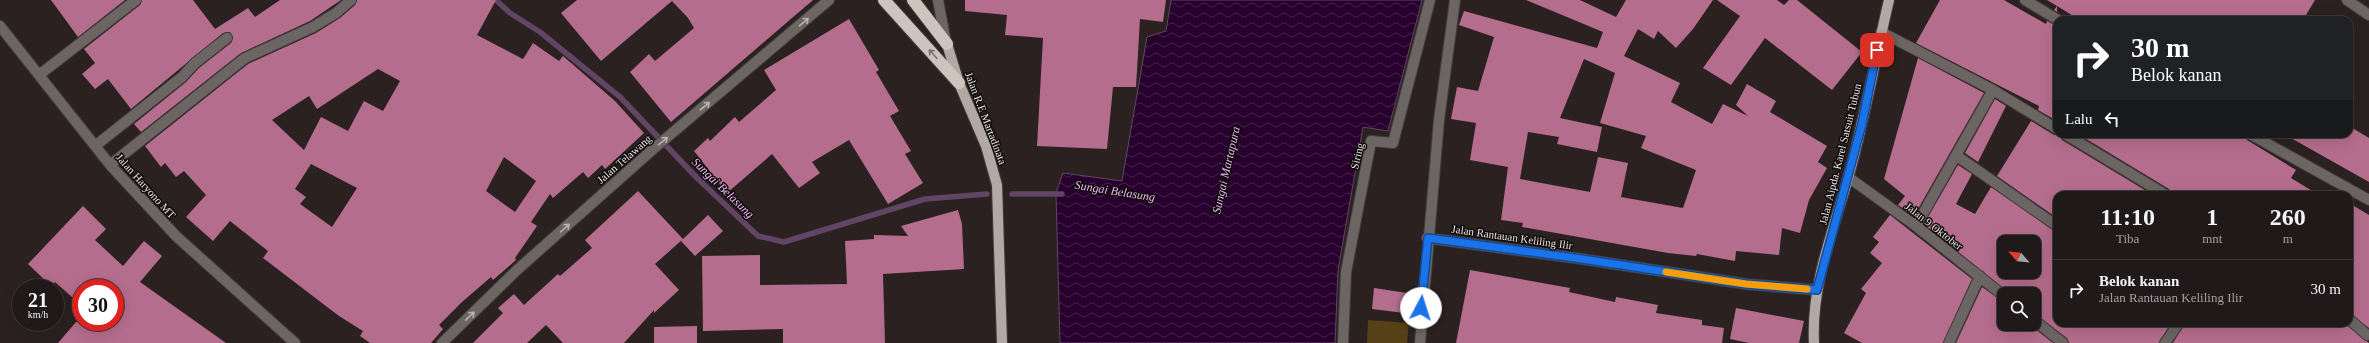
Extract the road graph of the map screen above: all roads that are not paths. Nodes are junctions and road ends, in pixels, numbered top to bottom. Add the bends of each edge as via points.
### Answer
1 (136, 0) edge
2 (351, 0) edge
3 (829, 0) edge
4 (884, 0) edge
5 (913, 0) edge
6 (938, 0) edge
7 (1430, 0) edge
8 (1455, 0) edge
9 (1889, 0) edge
10 (2025, 0) edge
11 (2347, 0) edge
12 (2368, 12) edge
13 (2053, 17) edge
14 (0, 26) edge
15 (1882, 32) junction
16 (227, 38) dead end
17 (947, 44) junction
18 (39, 75) junction
19 (959, 83) junction
20 (1993, 90) junction
21 (2053, 127) edge
22 (2072, 138) edge
23 (2257, 138) edge
24 (95, 146) junction
25 (1957, 156) junction
26 (110, 164) junction
27 (1848, 177) junction
28 (2159, 191) edge
29 (2353, 191) edge
30 (2353, 191) edge
31 (2369, 200) edge
32 (2053, 223) edge
33 (1916, 226) junction
34 (1428, 238) junction
35 (1980, 276) junction
36 (1817, 290) junction
37 (1997, 290) edge
38 (2353, 323) edge
39 (2041, 326) edge
40 (2177, 327) edge
41 (2367, 336) dead end
42 (295, 343) edge
43 (442, 343) edge
44 (1002, 343) edge
45 (1343, 343) edge
46 (1420, 343) edge
47 (1814, 343) edge
48 (1949, 343) edge
49 (2063, 343) edge
50 (2165, 343) edge

1 - 18 street
2 - 26 street via 313,27 245,58
43 -> 3 street, Jalan Telawang via 517,270 651,151
19 -> 4 highway
5 - 17 highway
6 - 17 street, Jalan R.E Martadinata
7 - 45 street, Siring via 1393,143 1371,141 1346,272
8 - 34 street via 1439,120
9 - 15 main road, Jalan Aipda. Karel Satsuit Tubun
10 - 13 street
11 - 12 street
14 - 18 street, Jalan Haryono MT
15 - 20 street
15 - 27 main road, Jalan Aipda. Karel Satsuit Tubun
16 - 24 street
17 - 19 main road, Jalan R.E Martadinata
18 - 24 street, Jalan Haryono MT
19 - 44 main road, Jalan R.E Martadinata via 986,146 997,185
20 - 21 street
20 - 25 street
22 - 28 street
23 - 30 street
24 - 26 street, Jalan Haryono MT
25 - 32 street
25 - 33 street
26 - 42 street, Jalan Haryono MT via 176,236
27 - 33 street, Jalan 9 Oktober
27 - 36 main road, Jalan Aipda. Karel Satsuit Tubun
29 - 31 street
33 - 35 street, Jalan 9 Oktober
34 - 36 street, Jalan Rantauan Keliling Ilir via 1746,284
34 - 46 street
35 - 37 street, Jalan 9 Oktober
35 - 48 street
36 - 47 main road, Jalan Aipda. Karel Satsuit Tubun via 1813,322
38 - 41 street
39 - 49 street
40 - 50 street

